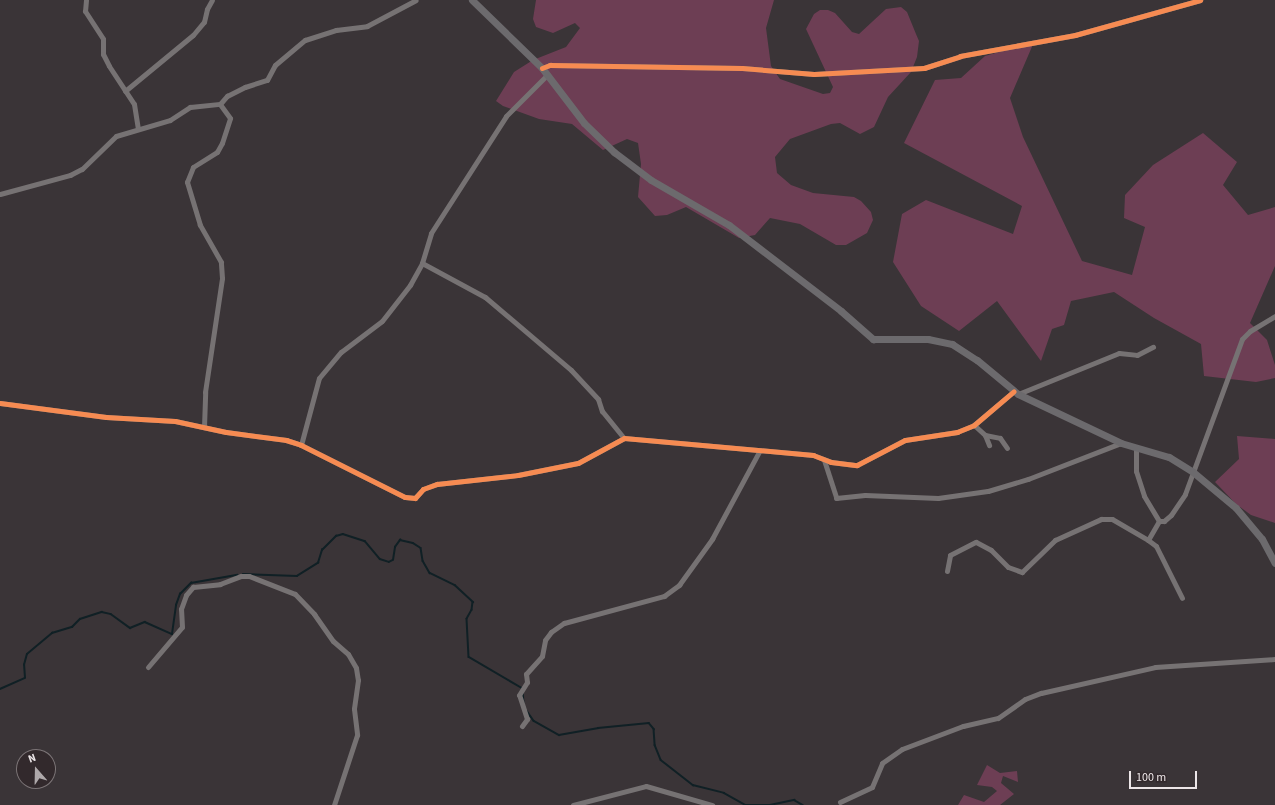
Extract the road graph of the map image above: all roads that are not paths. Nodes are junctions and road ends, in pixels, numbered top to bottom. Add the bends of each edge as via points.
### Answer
1 (86, 0) edge
2 (212, 0) edge
3 (416, 0) edge
4 (472, 0) edge
5 (1200, 0) edge
6 (542, 68) junction
7 (546, 75) junction
8 (125, 91) junction
9 (220, 104) junction
10 (138, 128) junction
11 (0, 194) edge
12 (422, 263) junction
13 (1275, 316) edge
14 (1153, 348) dead end
15 (1016, 392) junction
16 (0, 403) edge
17 (974, 425) junction
18 (204, 427) junction
19 (985, 434) junction
20 (624, 438) junction
21 (1121, 443) junction
22 (301, 445) junction
23 (990, 445) dead end
24 (1007, 448) dead end
25 (760, 450) junction
26 (1136, 450) junction
27 (824, 460) junction
28 (1193, 472) junction
29 (1159, 521) junction
30 (1148, 540) junction
31 (1275, 563) edge
32 (947, 572) dead end
33 (1182, 598) dead end
34 (1275, 659) edge
35 (148, 667) dead end
36 (522, 726) dead end
37 (840, 802) dead end
38 (334, 805) edge
39 (573, 805) edge
40 (712, 805) edge

1 - 8 street via 85,11 103,39 103,54
2 - 8 street via 204,22 193,35
3 - 9 street via 367,26 336,30 305,40 275,65 267,80 227,96
4 - 6 main road
5 - 6 street via 1075,35 960,56 924,68 814,74 742,68 550,65
6 - 7 main road
7 - 12 street via 506,116 431,233
7 - 15 main road via 584,124 614,152 651,180 729,225 842,311 873,339 928,339 952,344 977,360
8 - 10 street via 134,104
9 - 10 street via 190,108 170,120
9 - 18 street via 230,118 222,144 217,152 193,167 187,182 200,225 221,262 222,278 205,392
10 - 11 street via 116,136 82,169 70,175
12 - 20 street via 484,297 571,370 598,399 602,411
12 - 22 street via 410,285 382,321 341,352 319,378
13 - 28 street via 1250,331 1242,340
14 - 15 street via 1137,355 1119,353
15 - 17 street
15 - 21 main road
16 - 18 street via 106,417 175,421
17 - 19 street
17 - 27 street via 957,432 905,440 857,465
18 - 22 street
19 - 23 street
19 - 24 street via 1000,438
20 - 22 street via 582,461 518,475 437,484 424,489 414,498 405,498
20 - 25 street
21 - 26 main road
21 - 27 street via 1028,479 988,491 938,498 865,495 836,498
25 - 27 street via 813,455
25 - 36 street via 712,539 679,586 664,596 564,623 551,632 545,640 542,656 526,674 527,682 519,695 527,719
26 - 28 main road via 1169,457
26 - 29 street via 1136,471 1144,496
28 - 29 street via 1185,494 1171,515 1164,521
28 - 31 main road via 1236,508 1262,539
29 - 30 street
30 - 32 street via 1112,519 1101,519 1055,540 1022,572 1008,567 991,550 976,542 950,555
30 - 33 street via 1156,546
34 - 37 street via 1155,667 1041,693 1025,699 998,718 963,726 902,749 882,763 872,787
35 - 38 street via 182,628 181,609 186,595 193,587 220,584 241,576 249,576 295,594 348,654 356,668 358,680 354,709 358,730
39 - 40 street via 646,786

